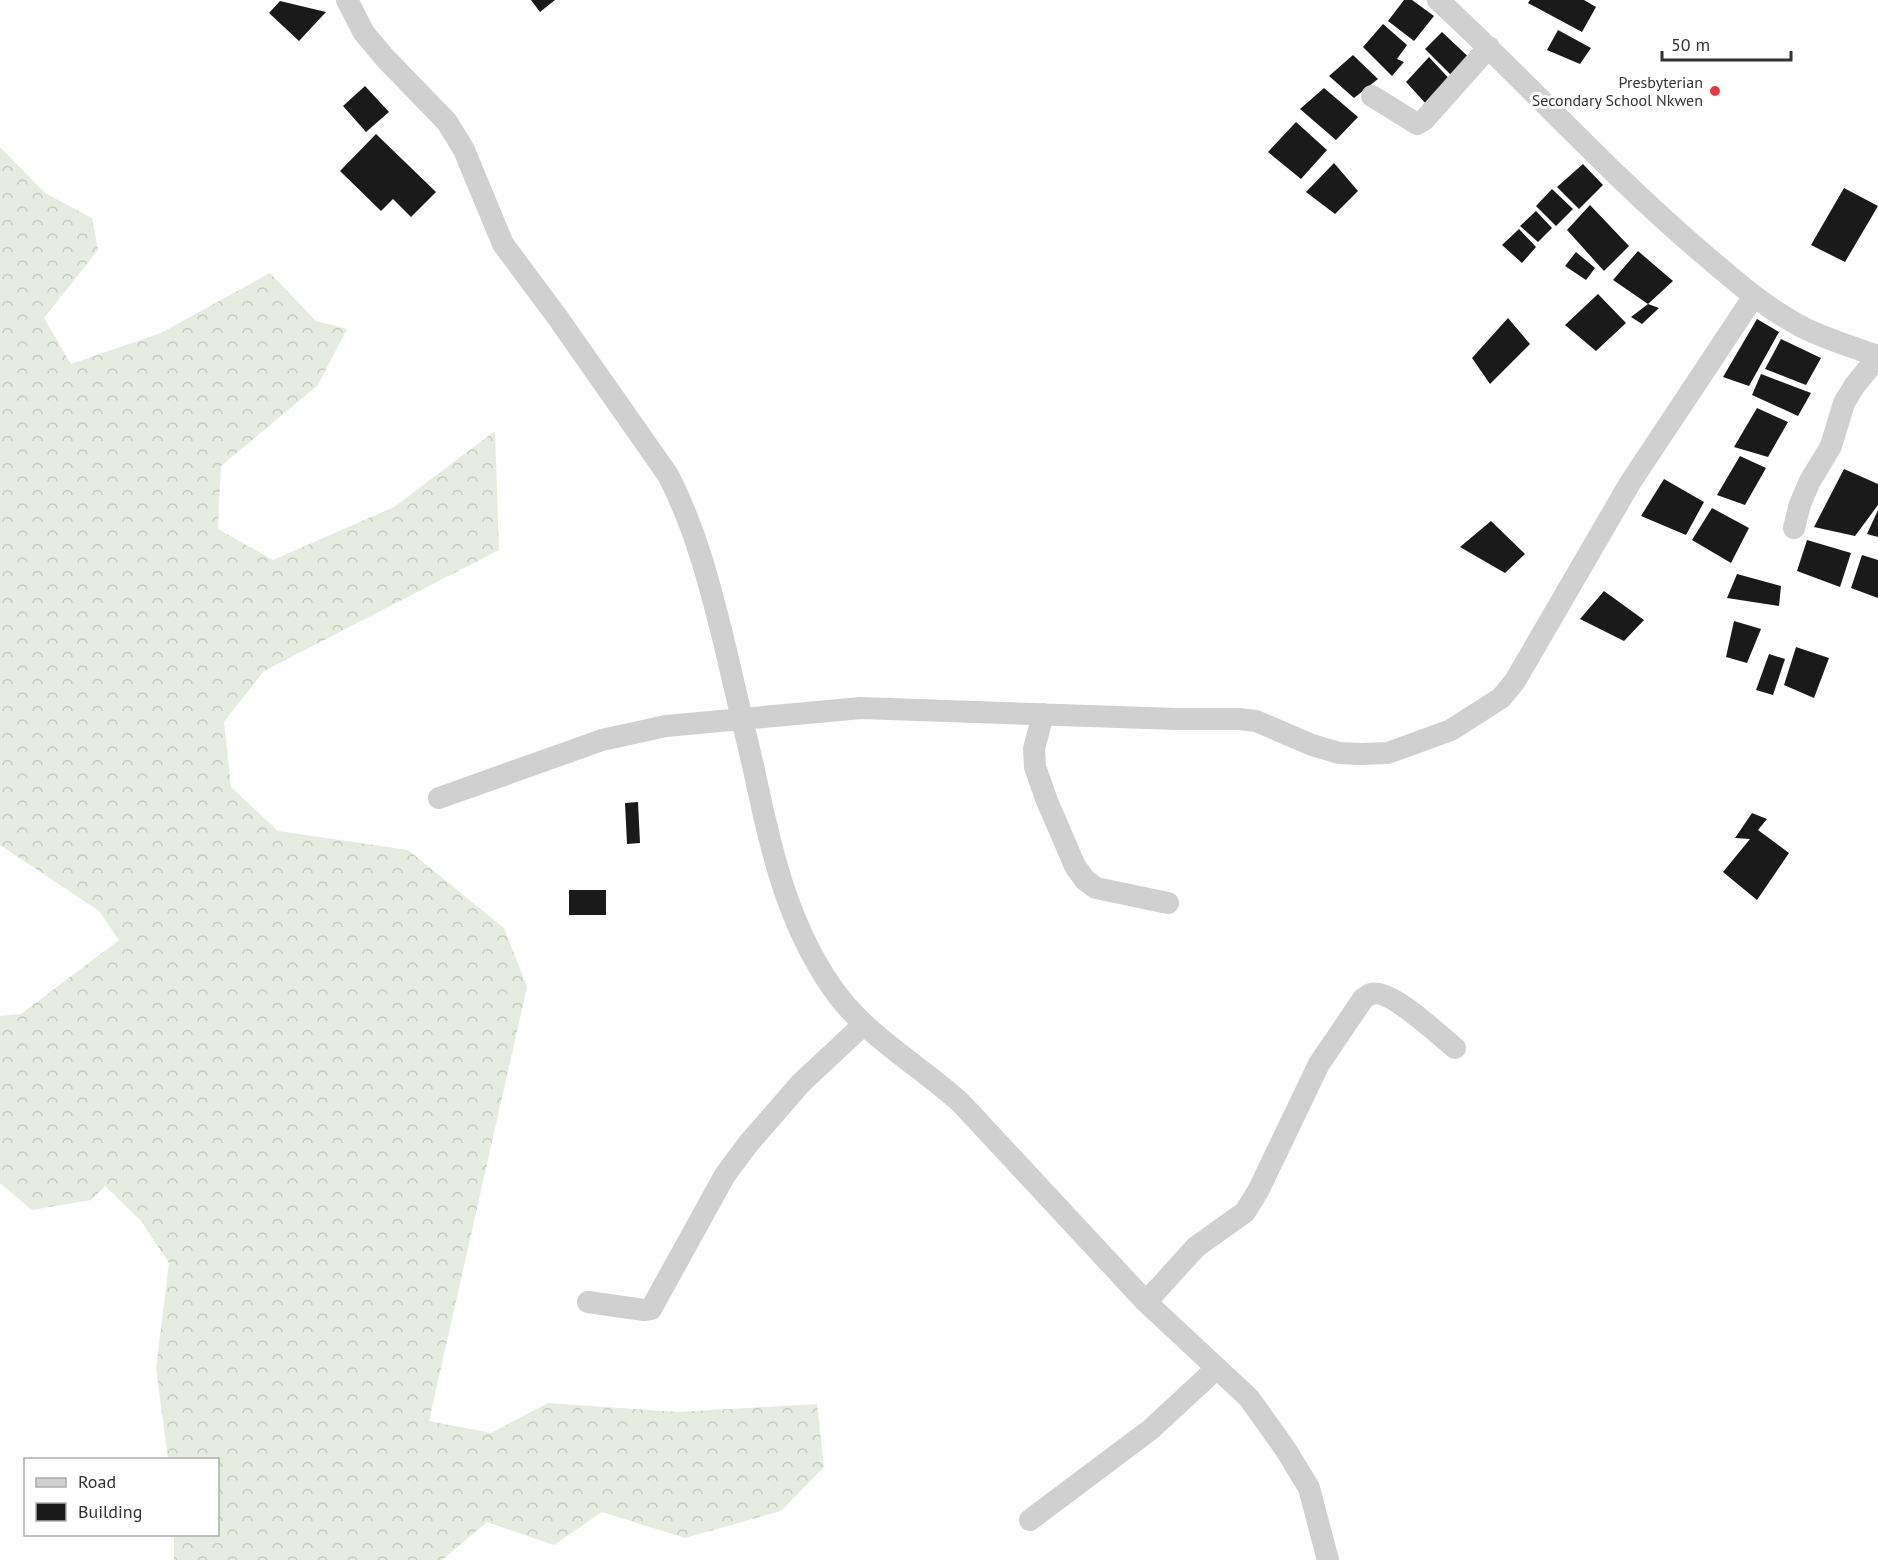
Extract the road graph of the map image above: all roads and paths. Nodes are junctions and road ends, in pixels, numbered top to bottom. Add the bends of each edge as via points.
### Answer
1 (347, 0) edge
2 (1438, 0) edge
3 (1490, 47) junction
4 (1372, 96) dead end
5 (1754, 296) junction
6 (1878, 357) edge
7 (1794, 528) dead end
8 (1043, 714) junction
9 (742, 717) junction
10 (439, 798) dead end
11 (1168, 903) dead end
12 (863, 1025) junction
13 (1455, 1048) dead end
14 (588, 1302) dead end
15 (1146, 1302) junction
16 (1217, 1368) junction
17 (1030, 1520) dead end
18 (1328, 1560) edge

1 - 9 street via 364,33 447,122 464,150 503,244 668,475 700,553
2 - 3 street
3 - 4 street via 1417,124
3 - 5 street via 1637,195
5 - 6 street via 1800,326
5 - 8 street via 1630,483 1515,681 1501,698 1451,729 1388,753 1362,754 1339,753 1312,745 1256,721
6 - 7 street via 1844,403 1831,446 1800,504
8 - 9 street via 861,708
8 - 11 street via 1034,749 1035,767 1075,866 1096,888
9 - 10 street via 666,726 602,740
9 - 12 street via 769,841 787,902 831,987
12 - 14 street via 801,1083 748,1144 725,1175 651,1309
12 - 15 street via 961,1103
13 - 15 street via 1394,999 1372,993 1363,999 1319,1064 1245,1212 1196,1247
15 - 16 street
16 - 17 street via 1149,1430
16 - 18 street via 1249,1398 1309,1488

